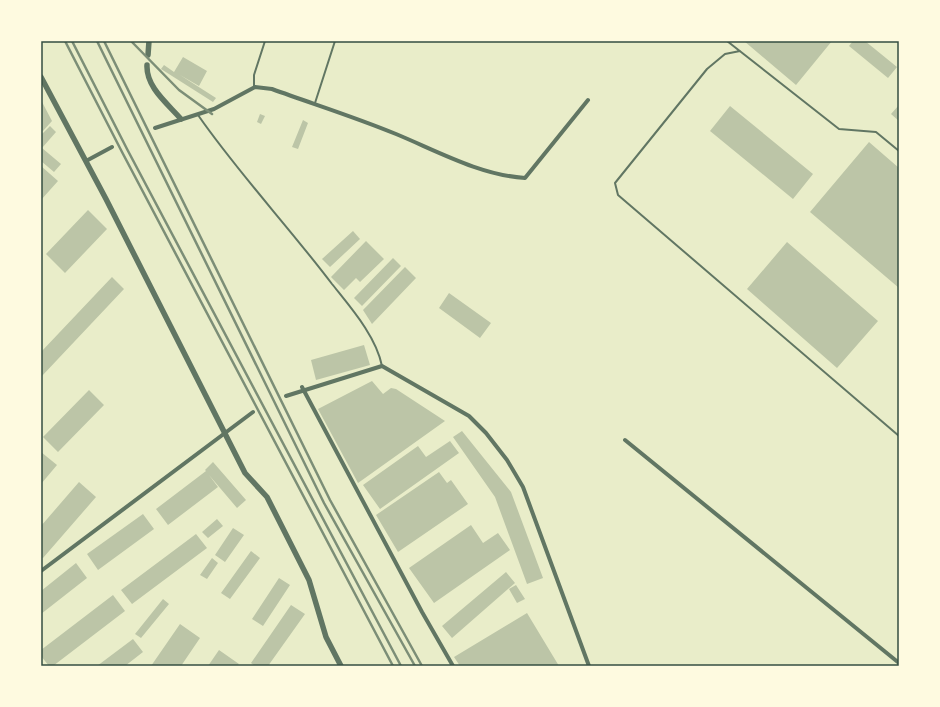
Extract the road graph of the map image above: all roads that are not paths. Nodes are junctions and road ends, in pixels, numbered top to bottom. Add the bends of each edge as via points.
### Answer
1 (150, 41) edge
2 (265, 41) edge
3 (335, 41) edge
4 (727, 41) edge
5 (740, 51) junction
6 (148, 55) dead end
7 (147, 65) dead end
8 (41, 77) edge
9 (254, 87) junction
10 (588, 100) dead end
11 (314, 104) junction
12 (197, 114) junction
13 (181, 119) junction
14 (155, 128) dead end
15 (112, 147) dead end
16 (899, 151) edge
17 (86, 161) junction
18 (382, 366) junction
19 (303, 388) junction
20 (286, 396) dead end
21 (253, 412) dead end
22 (224, 432) junction
23 (899, 436) edge
24 (625, 440) dead end
25 (41, 571) edge
26 (899, 663) edge
27 (341, 666) edge
28 (453, 666) edge
29 (589, 666) edge

1 - 6 street
2 - 9 lane via 254,75
3 - 11 lane
4 - 5 lane
5 - 16 lane via 840,129 876,132
5 - 23 lane via 725,54 707,69 615,182 618,195
7 - 13 street via 146,73 150,84
8 - 17 street
9 - 11 street via 272,89
9 - 12 street via 222,105
10 - 11 street via 525,178 509,177 475,167 394,133
12 - 13 street
12 - 18 lane via 355,314 379,354
13 - 14 street
15 - 17 street
17 - 22 street
18 - 19 street
18 - 29 street via 469,416 507,460 523,487
19 - 20 street
19 - 28 street
21 - 22 street
22 - 25 street
22 - 27 street via 245,473 267,497 308,580 326,637
24 - 26 street

